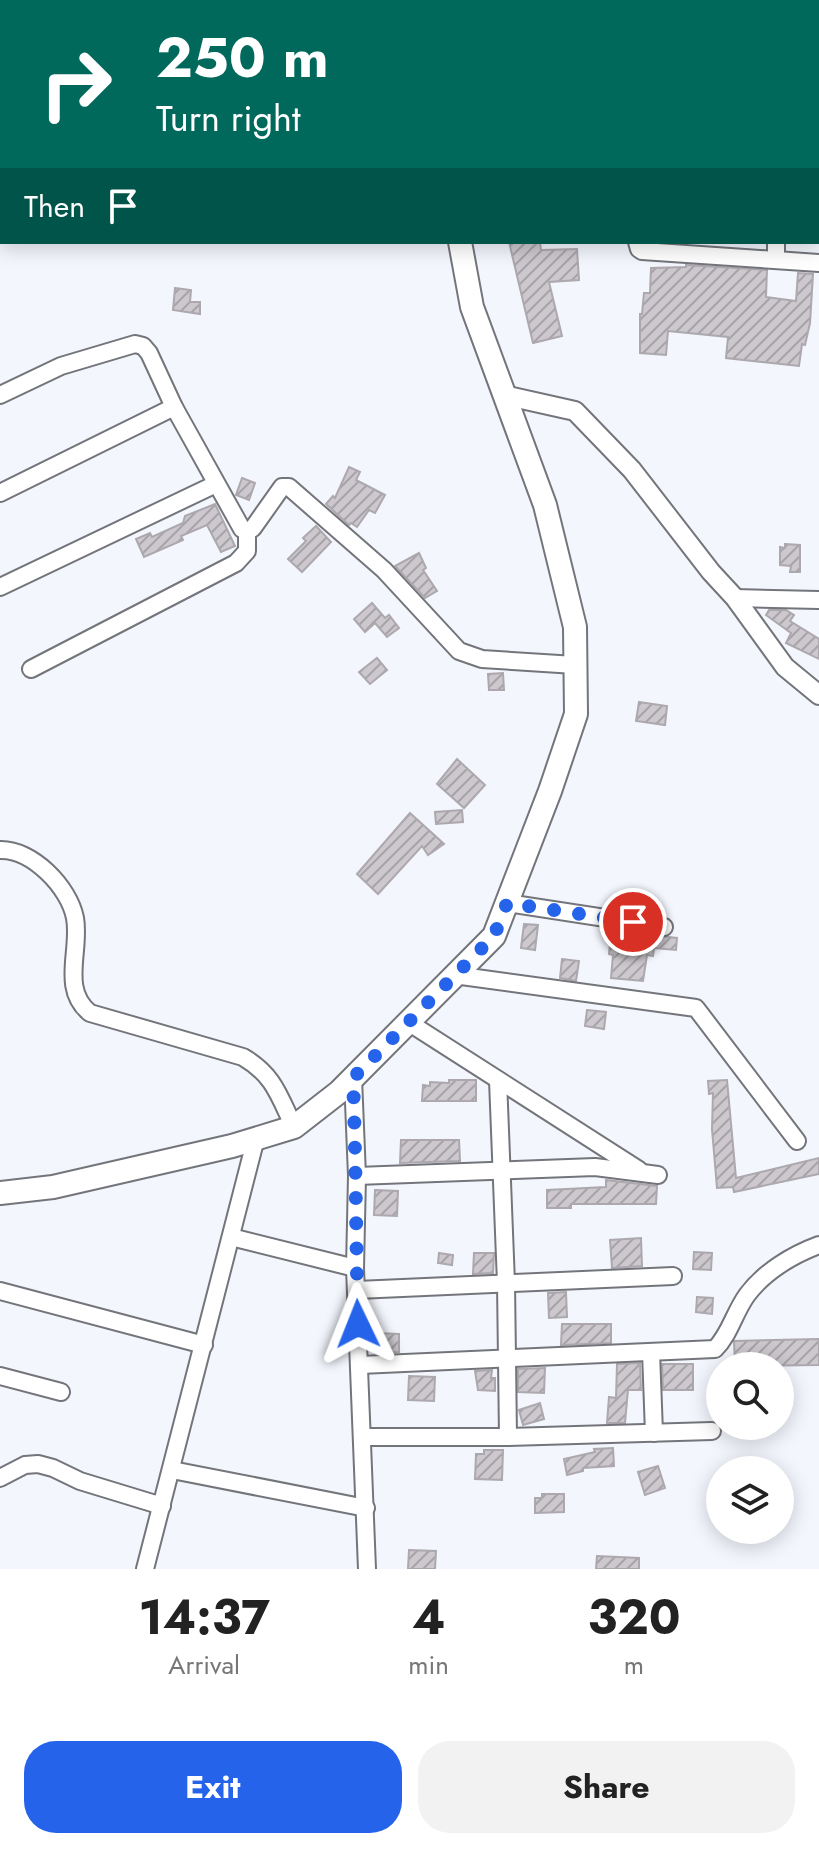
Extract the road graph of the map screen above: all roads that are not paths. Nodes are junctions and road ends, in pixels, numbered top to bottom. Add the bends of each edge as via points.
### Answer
1 (460, 244) edge
2 (638, 244) edge
3 (776, 250) edge
4 (819, 263) edge
5 (0, 395) edge
6 (504, 395) junction
7 (174, 407) junction
8 (216, 484) junction
9 (0, 493) edge
10 (247, 532) junction
11 (0, 587) edge
12 (735, 598) junction
13 (819, 600) edge
14 (575, 665) junction
15 (31, 669) dead end
16 (819, 695) edge
17 (0, 850) edge
18 (507, 903) junction
19 (664, 927) dead end
20 (454, 975) junction
21 (408, 1022) junction
22 (353, 1078) junction
23 (498, 1080) junction
24 (294, 1127) junction
25 (256, 1138) junction
26 (797, 1141) dead end
27 (500, 1169) junction
28 (357, 1176) junction
29 (0, 1193) edge
30 (231, 1237) junction
31 (819, 1245) edge
32 (355, 1268) junction
33 (673, 1276) dead end
34 (506, 1283) junction
35 (357, 1290) junction
36 (0, 1291) edge
37 (204, 1345) junction
38 (651, 1352) junction
39 (507, 1359) junction
40 (360, 1365) junction
41 (0, 1376) edge
42 (61, 1392) dead end
43 (706, 1431) edge
44 (654, 1433) junction
45 (364, 1437) junction
46 (508, 1437) junction
47 (172, 1470) junction
48 (0, 1478) edge
49 (162, 1506) junction
50 (366, 1508) junction
51 (145, 1569) edge
52 (367, 1569) edge

1 - 6 main road via 472,307
2 - 3 street via 642,251
3 - 4 street
5 - 7 street via 61,366 135,344 149,353
6 - 12 street via 575,411 632,470
6 - 14 main road via 545,505 575,627
7 - 8 street
7 - 9 street
8 - 10 street
8 - 11 street
10 - 14 street via 282,487 289,487 384,570 459,651 482,659
10 - 15 street via 247,551 236,563
12 - 13 street
12 - 16 street via 785,667
14 - 18 main road via 576,714
17 - 24 street via 37,862 68,900 76,932 73,980 83,1008 243,1057 272,1080
18 - 19 street
18 - 20 main road via 494,936
20 - 21 main road
20 - 26 street via 696,1008
21 - 22 main road
21 - 23 street
22 - 24 main road
22 - 28 street
23 - 27 street
23 - 27 street via 652,1175 595,1167
24 - 25 main road
25 - 29 main road via 53,1187
25 - 30 street
27 - 28 street
27 - 34 street
28 - 32 street
30 - 32 street
30 - 37 street
31 - 38 street via 777,1266 748,1294 715,1349
32 - 35 street
33 - 34 street
34 - 35 street
34 - 39 street
35 - 40 street
36 - 37 street
37 - 47 street
38 - 39 street
38 - 44 street
39 - 40 street
39 - 46 street
40 - 45 street
41 - 42 street
43 - 44 street
44 - 46 street
45 - 46 street
45 - 50 street
47 - 49 street
47 - 50 street
48 - 49 street via 38,1464
49 - 51 street
50 - 52 street

